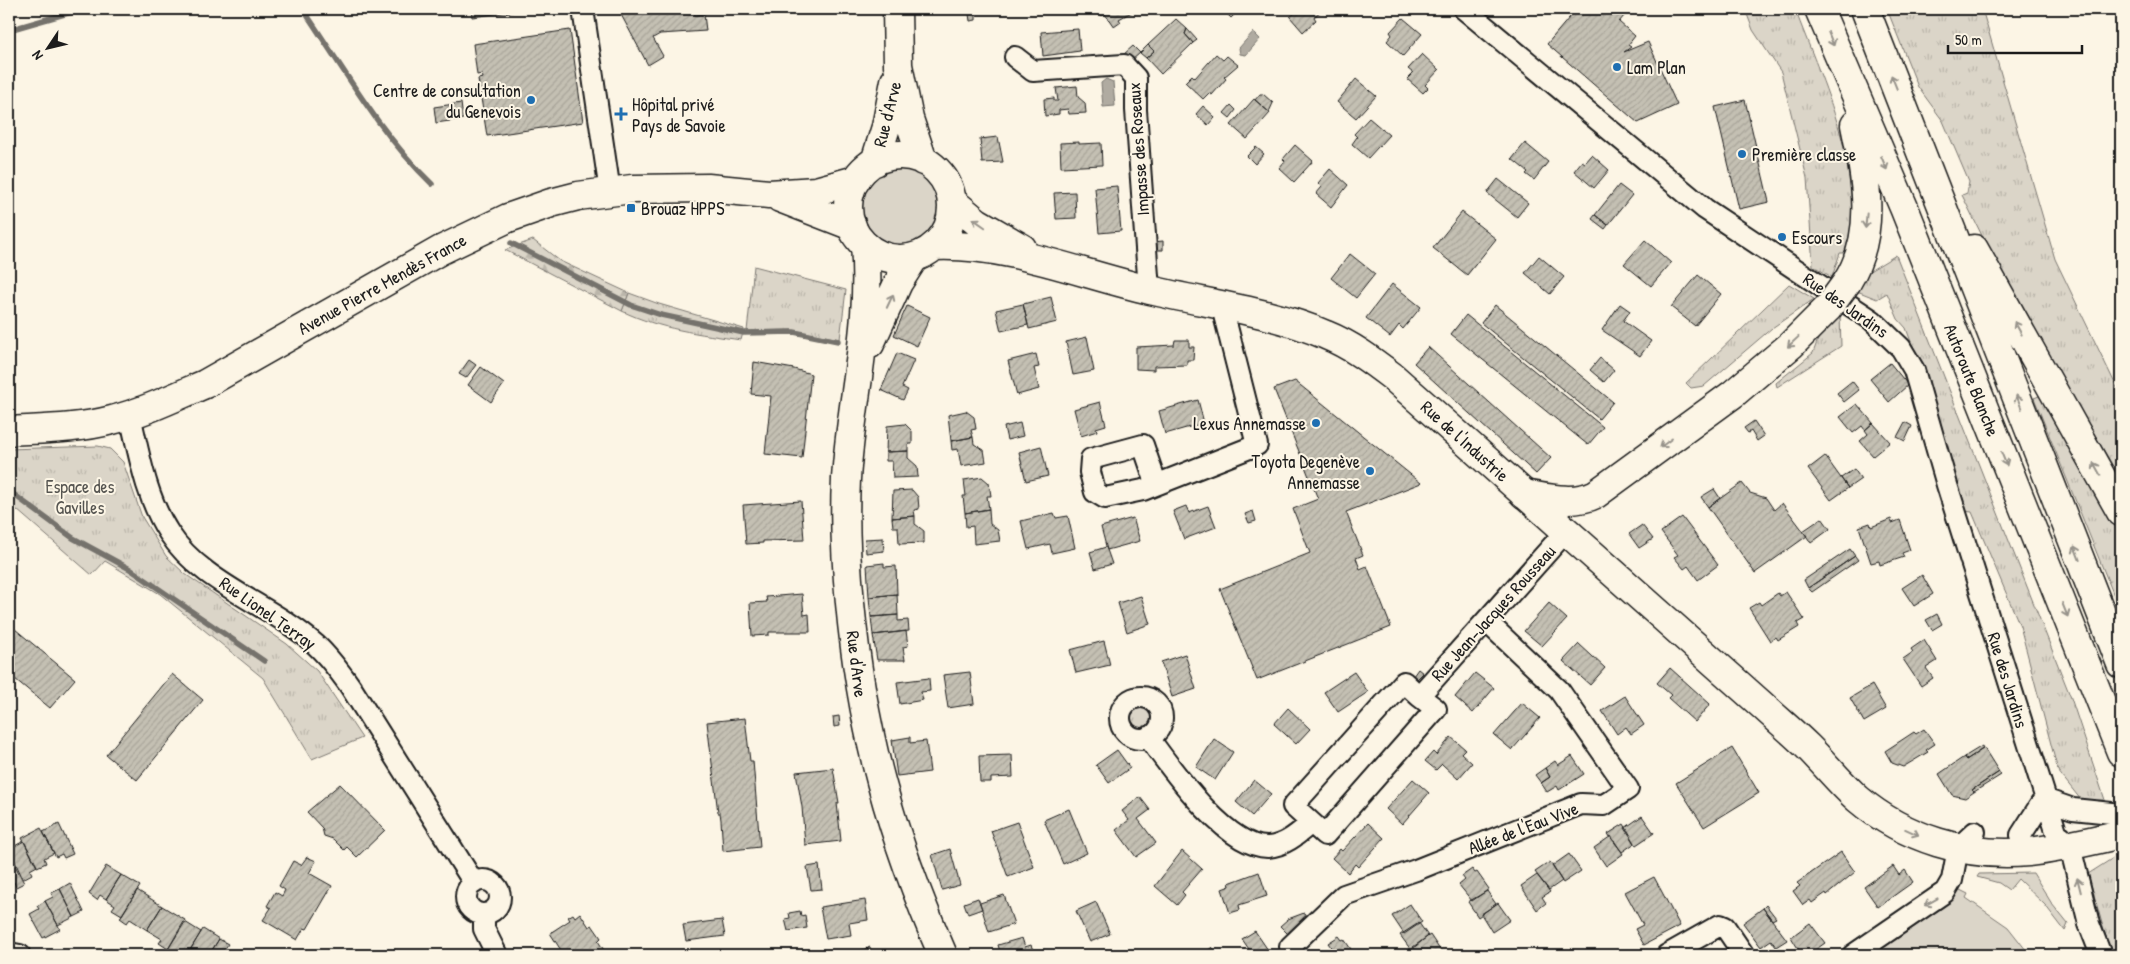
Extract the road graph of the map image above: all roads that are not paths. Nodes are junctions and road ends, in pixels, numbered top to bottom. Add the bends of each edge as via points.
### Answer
1 (583, 9) edge
2 (897, 9) edge
3 (1464, 9) edge
4 (1819, 9) edge
5 (1865, 9) edge
6 (1016, 57) dead end
7 (898, 65) junction
8 (1844, 70) junction
9 (1912, 127) junction
10 (923, 160) junction
11 (865, 171) junction
12 (610, 192) junction
13 (769, 194) junction
14 (952, 201) junction
15 (859, 236) junction
16 (925, 252) junction
17 (1053, 263) junction
18 (1149, 290) junction
19 (1222, 307) junction
20 (862, 361) junction
21 (130, 414) junction
22 (9, 431) edge
23 (1156, 483) dead end
24 (1524, 494) junction
25 (2121, 512) edge
26 (1566, 531) junction
27 (1486, 621) junction
28 (2121, 664) edge
29 (1419, 696) junction
30 (1148, 737) dead end
31 (2121, 752) edge
32 (2044, 799) junction
33 (2121, 815) edge
34 (1311, 823) junction
35 (2121, 834) edge
36 (2021, 835) junction
37 (2062, 841) junction
38 (1962, 847) junction
39 (9, 954) edge
40 (20, 955) edge
41 (497, 955) edge
42 (943, 955) edge
43 (1296, 955) edge
44 (1667, 955) edge
45 (1744, 955) edge
46 (1854, 955) edge
47 (2102, 955) edge

1 - 12 street
2 - 7 main road, Rue d'Arve
3 - 32 street, Rue des Jardins via 1705,209 1872,320 1902,348 1914,370
4 -> 8 main road, Autoroute Blanche
9 -> 5 main road, Autoroute Blanche
6 - 18 street, Impasse des Roseaux via 1032,71 1124,65 1136,78
7 - 10 main road, Rue d'Arve via 909,119
7 - 11 main road, Rue d'Arve via 886,127
8 -> 24 main road, bridge via 1867,190 1866,226 1862,249 1846,282 1828,308 1739,389 1603,491 1576,500
8 -> 31 main road, Autoroute Blanche via 1905,210
25 -> 9 main road via 1974,250
28 -> 9 main road, Autoroute Blanche
10 - 11 main road via 894,156
10 - 14 main road via 943,177
11 - 13 main road, Avenue Pierre Mendès France via 816,192
11 - 15 main road via 848,203
12 - 13 main road, Avenue Pierre Mendès France via 708,188
12 - 21 main road, Avenue Pierre Mendès France via 550,203 487,228 441,250 205,384
13 - 15 main road, Avenue Pierre Mendès France
14 - 16 main road via 949,226
17 -> 14 main road, Rue de l'Industrie via 991,232
15 - 16 main road via 878,254 892,259
15 - 20 main road, Rue d'Arve via 868,286
16 - 17 main road, Rue de l'Industrie via 970,246
20 -> 16 main road, Rue d'Arve via 898,283
17 - 18 main road, Rue de l'Industrie
18 - 19 main road, Rue de l'Industrie
19 - 23 street via 1257,445
19 - 24 main road, Rue de l'Industrie via 1308,328 1353,348 1393,377
20 - 42 main road, Rue d'Arve via 853,402 846,480 847,567 855,655 864,716 887,810 903,859
21 - 22 main road, Avenue Pierre Mendès France via 84,426
21 - 41 street, Rue Lionel Terray via 149,490 172,538 203,568 296,630 327,656 350,686 474,883 467,892 467,903 472,910 484,914 486,934
24 - 26 main road, Rue de l'Industrie
26 - 27 street, Rue Jean-Jacques Rousseau
26 - 38 main road, Rue de l'Industrie via 1808,746 1892,803 1920,816
27 - 29 street, Rue Jean-Jacques Rousseau
27 - 43 street, Allée de l'Eau Vive via 1559,690 1628,789 1604,805 1582,804 1344,896 1290,947
29 - 34 street, Rue Jean-Jacques Rousseau via 1436,710 1326,835
29 - 34 street, Rue Jean-Jacques Rousseau via 1404,682 1293,806
30 - 34 street via 1191,794 1240,838 1260,846 1276,845 1293,838
32 - 33 street via 2074,809
32 - 36 street
32 - 37 street, Rue des Jardins
33 - 37 main road, Rue de l'Industrie
35 - 37 main road, Rue de l'Industrie
36 - 37 main road, Rue de l'Industrie
36 - 38 main road, Rue de l'Industrie
37 - 38 main road, Rue de l'Industrie via 2014,853 1992,853
47 -> 37 street, Rue des Jardins
38 -> 46 street via 1952,880 1941,896
39 - 40 street
44 - 45 street via 1720,925 1725,927

